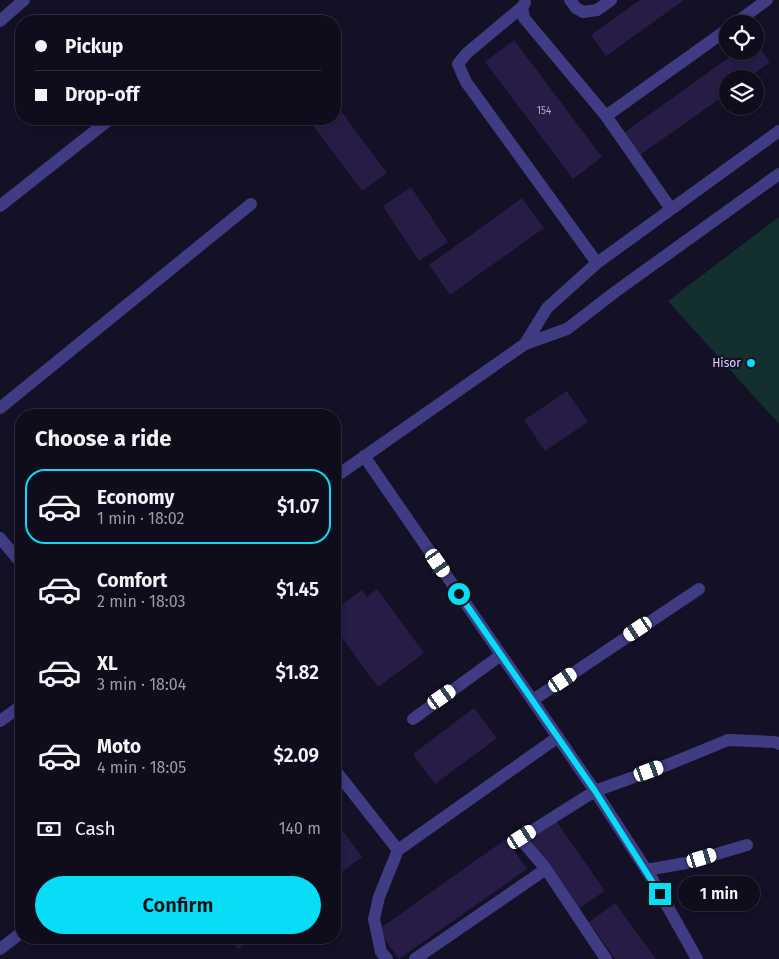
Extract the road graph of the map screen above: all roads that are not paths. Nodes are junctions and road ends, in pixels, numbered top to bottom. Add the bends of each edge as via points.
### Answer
1 (24, 0) edge
2 (570, 0) edge
3 (611, 0) edge
4 (767, 0) edge
5 (524, 4) edge
6 (746, 15) edge
7 (0, 20) edge
8 (719, 35) edge
9 (606, 116) junction
10 (102, 125) edge
11 (779, 132) edge
12 (779, 174) edge
13 (251, 204) dead end
14 (0, 206) edge
15 (671, 209) junction
16 (597, 264) junction
17 (525, 344) junction
18 (0, 408) edge
19 (364, 456) junction
20 (341, 473) edge
21 (0, 538) edge
22 (15, 556) edge
23 (699, 589) dead end
24 (501, 655) junction
25 (532, 700) junction
26 (15, 710) edge
27 (413, 719) dead end
28 (0, 721) edge
29 (558, 737) junction
30 (779, 744) edge
31 (341, 778) edge
32 (595, 791) junction
33 (747, 845) dead end
34 (398, 850) junction
35 (546, 869) junction
36 (646, 870) junction
37 (15, 937) edge
38 (0, 949) edge
39 (387, 959) edge
40 (415, 959) edge
41 (606, 959) edge
42 (697, 959) edge

1 - 7 street
2 - 3 street via 583,12 598,10
4 - 6 street
5 - 9 street via 524,18
5 - 16 street via 458,64 466,82
8 - 9 street
9 - 15 street
10 - 14 street
11 - 15 street
12 - 17 street via 567,329
13 - 18 street
15 - 16 street
16 - 17 street via 547,308
17 - 19 street
19 - 20 street
19 - 24 street
21 - 22 street
23 - 25 street
24 - 25 street
24 - 27 street
25 - 29 street
26 - 28 street
29 - 32 street
29 - 34 street
30 - 32 street via 728,740
31 - 34 street
32 - 35 street via 522,837
32 - 36 street
33 - 36 street via 686,863
34 - 39 street via 379,897 374,919 380,952
35 - 40 street
35 - 41 street
36 - 42 street
37 - 38 street

